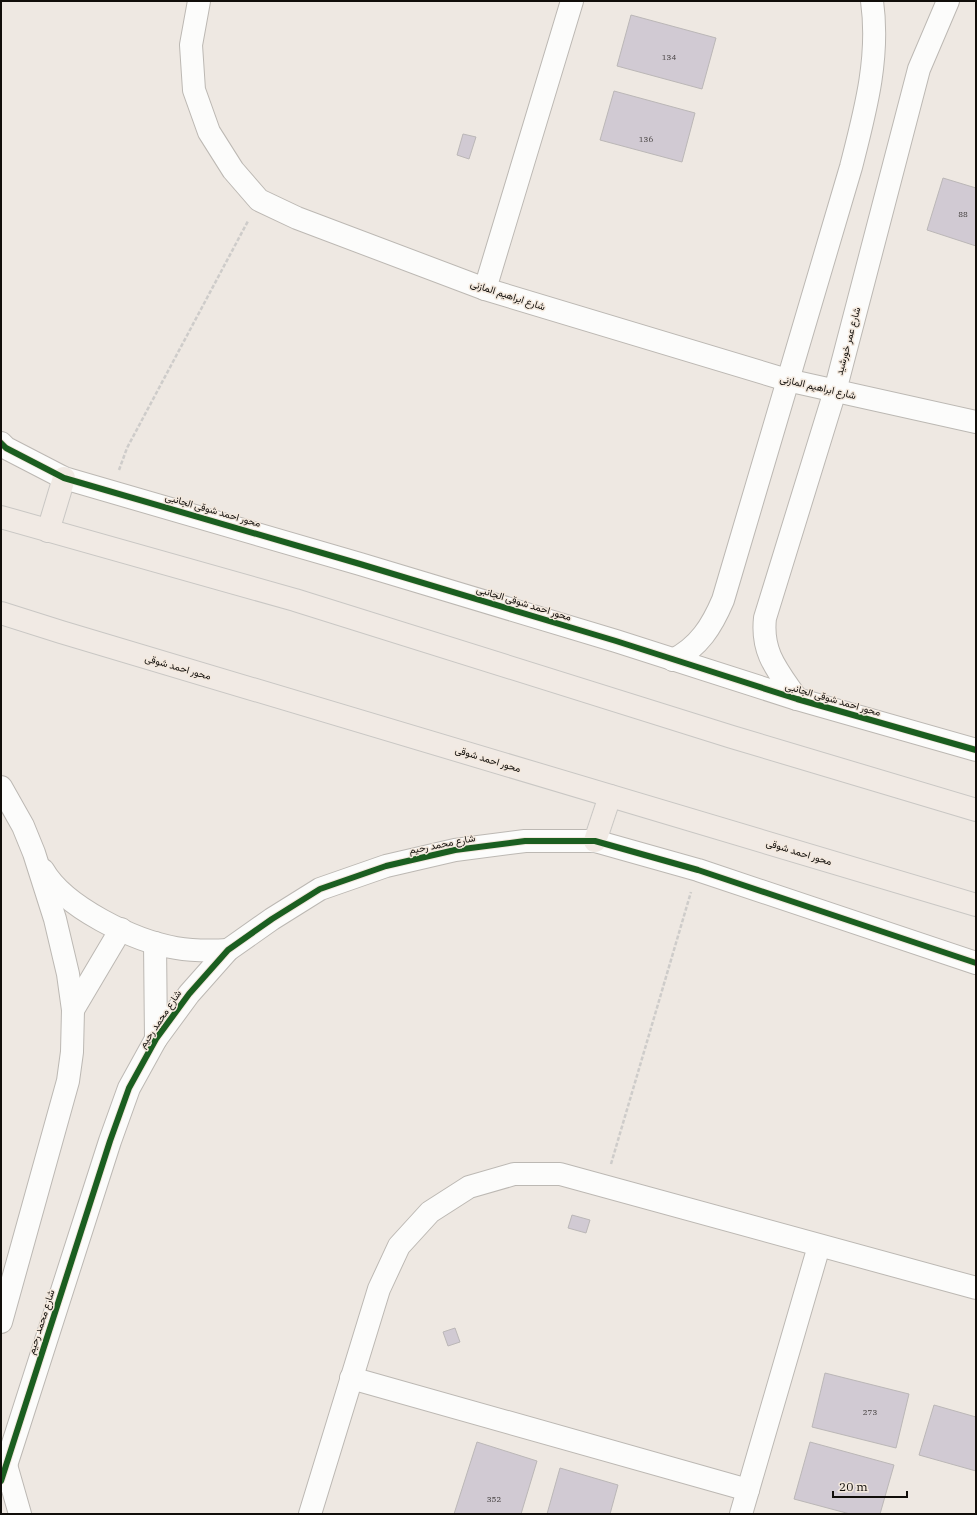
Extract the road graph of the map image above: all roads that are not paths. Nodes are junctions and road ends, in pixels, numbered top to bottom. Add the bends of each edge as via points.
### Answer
1 (198, 1) edge
2 (572, 1) edge
3 (872, 1) edge
4 (948, 1) edge
5 (486, 289) junction
6 (787, 380) junction
7 (834, 391) junction
8 (976, 422) edge
9 (1, 443) edge
10 (64, 478) junction
11 (1, 517) edge
12 (48, 531) junction
13 (1, 612) edge
14 (673, 660) junction
15 (797, 699) junction
16 (976, 750) edge
17 (1, 787) edge
18 (610, 796) junction
19 (976, 810) edge
20 (595, 841) junction
21 (34, 853) junction
22 (976, 905) edge
23 (121, 929) junction
24 (155, 943) junction
25 (228, 950) junction
26 (976, 962) edge
27 (73, 1010) junction
28 (156, 1039) junction
29 (819, 1246) junction
30 (976, 1288) edge
31 (1, 1322) edge
32 (351, 1378) junction
33 (3, 1473) edge
34 (748, 1490) junction
35 (20, 1514) edge
36 (310, 1514) edge
37 (741, 1514) edge

1 - 5 street, شارع ابراهيم المازنى via 191,45 194,90 209,132 233,170 259,200 297,218
2 - 5 street
3 - 6 street via 875,24 874,55 868,98 851,167
4 - 7 street, شارع عمر خورشيد via 919,69
5 - 6 street, شارع ابراهيم المازنى
6 - 7 street, شارع ابراهيم المازنى
6 - 14 street via 723,600 702,639 686,654
7 - 8 street, شارع ابراهيم المازنى
7 - 15 street, شارع عمر خورشيد via 765,618 766,647
9 - 10 street, محور احمد شوقى الجانبى
10 - 12 main road
10 - 14 street, محور احمد شوقى الجانبى via 375,568
11 - 12 main road
12 - 19 main road via 295,600 732,737
13 - 18 main road, محور احمد شوقى
14 - 15 street, محور احمد شوقى الجانبى
15 - 16 street, محور احمد شوقى الجانبى
17 - 21 street via 23,826
18 - 20 main road
18 - 22 main road, محور احمد شوقى
20 - 25 street, شارع محمد رحيم via 525,841 455,850 386,866 320,889
20 - 26 street via 698,870
21 - 23 street via 47,877 70,899 96,918
21 - 27 street via 55,919 68,974
23 - 24 street
23 - 27 street
24 - 25 street via 202,951
24 - 28 street
25 - 28 street, شارع محمد رحيم via 189,994
27 - 31 street via 68,1081
28 - 33 street, شارع محمد رحيم via 129,1088 110,1141
29 - 30 street
29 - 32 street via 560,1174 514,1174 469,1187 430,1212 399,1246 379,1289
29 - 34 street
32 - 34 street
32 - 36 street
33 - 35 street
34 - 37 street

